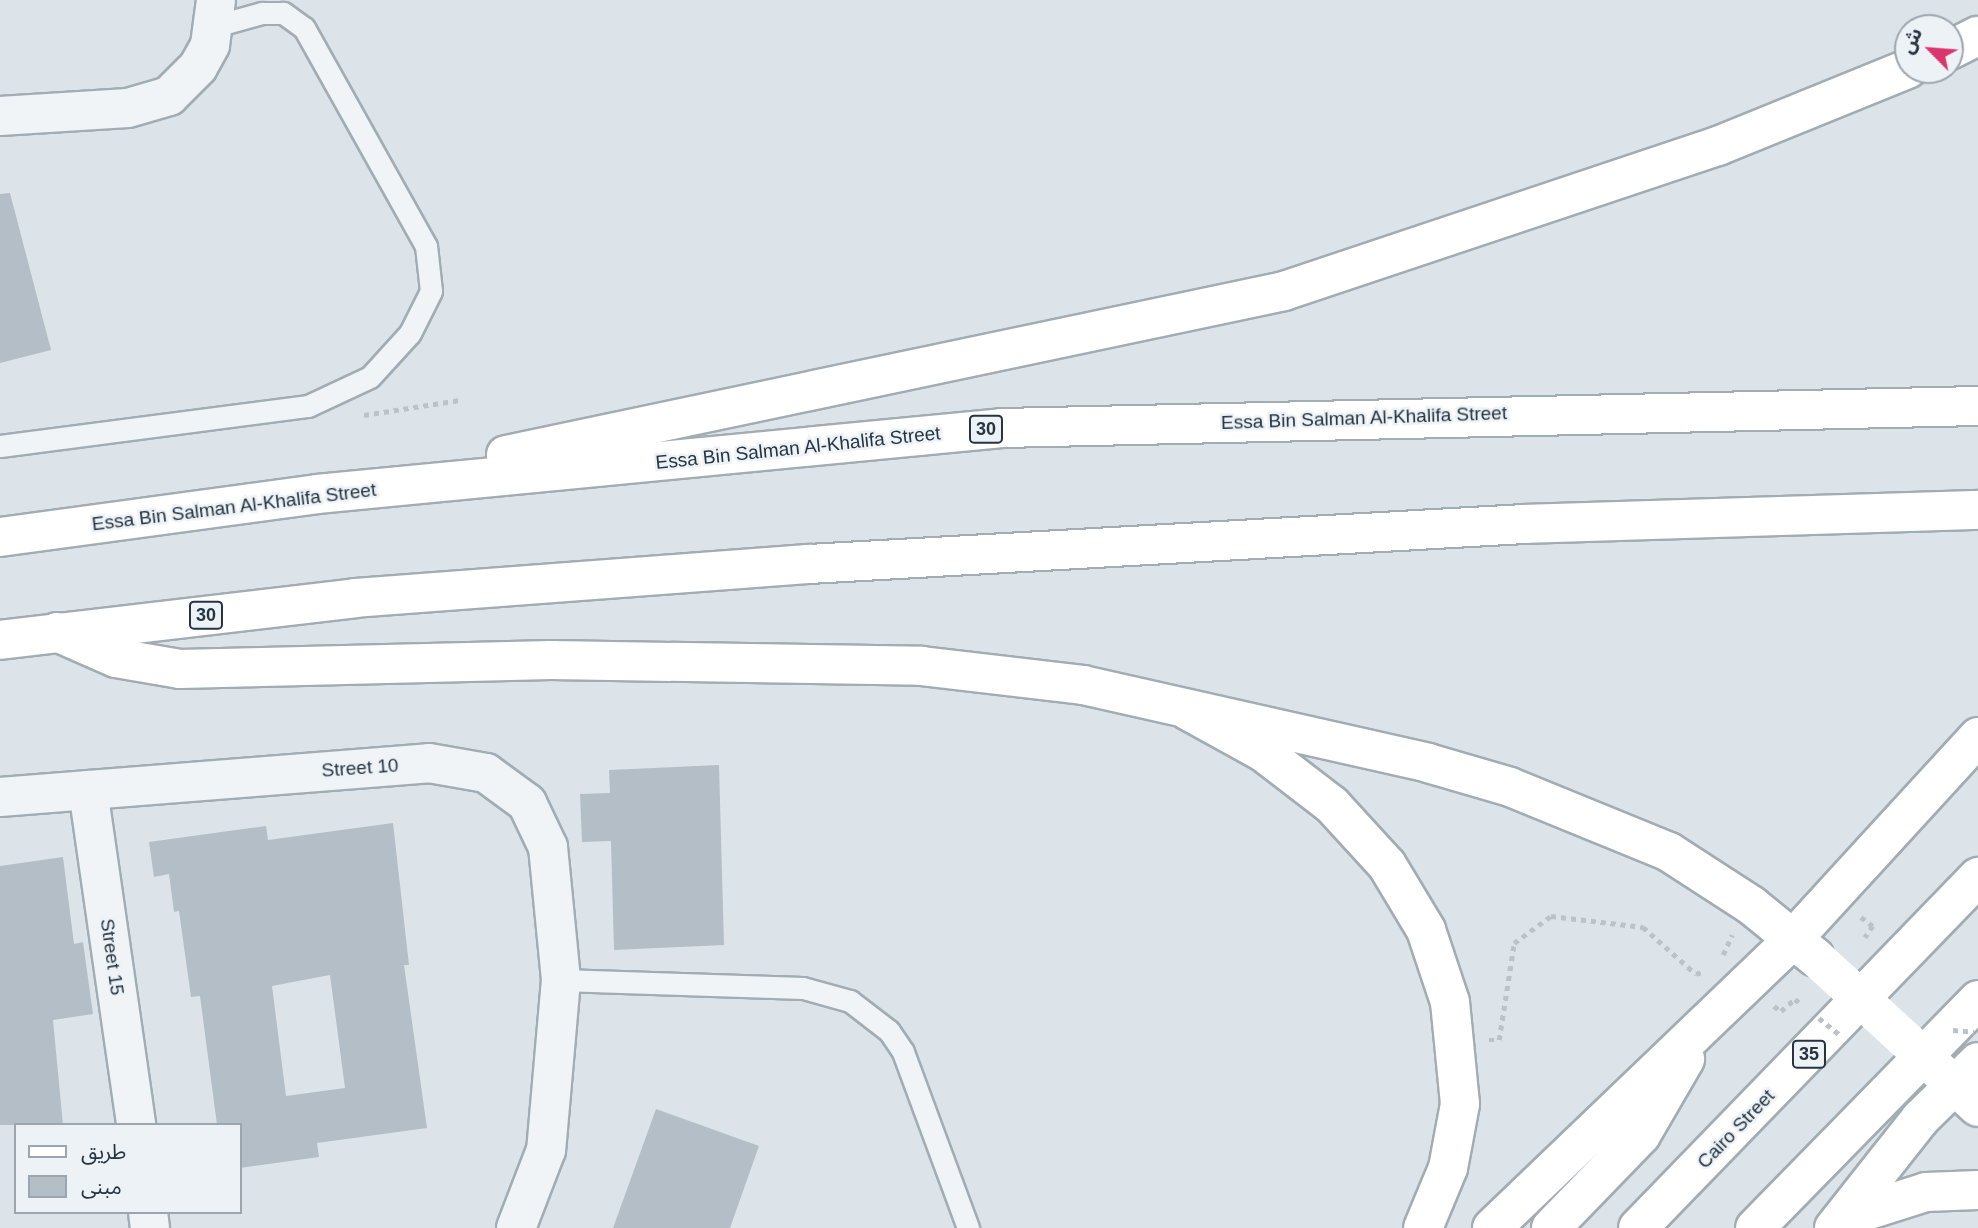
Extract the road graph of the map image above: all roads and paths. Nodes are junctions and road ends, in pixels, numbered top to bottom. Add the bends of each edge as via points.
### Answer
1 (216, 13) edge
2 (1894, 75) edge
3 (0, 116) edge
4 (1978, 406) edge
5 (0, 446) edge
6 (317, 495) junction
7 (1978, 510) edge
8 (0, 537) edge
9 (57, 632) junction
10 (0, 640) edge
11 (1187, 710) junction
12 (1978, 737) edge
13 (88, 790) junction
14 (0, 797) edge
15 (1978, 877) edge
16 (1804, 948) junction
17 (1714, 967) dead end
18 (561, 980) junction
19 (1819, 1018) dead end
20 (1946, 1026) dead end
21 (1695, 1035) junction
22 (1456, 1040) junction
23 (1847, 1041) dead end
24 (1967, 1059) edge
25 (135, 1123) edge
26 (1978, 1190) edge
27 (1839, 1223) edge
28 (516, 1228) edge
29 (968, 1228) edge
30 (1423, 1228) edge
31 (1492, 1228) edge
32 (1551, 1228) edge
33 (1638, 1228) edge
34 (1755, 1228) edge

1 - 3 street via 198,67 169,96 149,104
1 - 5 lane via 283,13 304,28 426,246 430,291 410,333 370,377 308,406
2 - 6 main road via 1718,146 1284,291
4 - 6 main road, Essa Bin Salman Al-Khalifa Street / 30 via 1002,428
6 - 8 main road, Essa Bin Salman Al-Khalifa Street / 30
7 - 9 main road, 30 via 1525,524 823,563 355,598
9 - 10 main road, 30
9 - 11 main road via 116,658 180,669 551,660 922,666 1029,676
11 - 16 main road via 1428,763 1579,813 1669,852
11 - 22 main road via 1298,777 1387,865 1435,953
12 - 16 main road
13 - 14 street, Street 10
13 - 18 street, Street 10 via 429,763 486,773 527,803 548,847
13 - 25 street, Street 15
15 - 33 main road, Cairo Street / 35
16 - 21 main road
16 - 24 main road, bridge
17 - 22 path via 1696,974 1643,928 1551,916 1514,943 1499,1040
18 - 28 street, Street 10 via 546,1150
18 - 29 lane via 803,988 850,1001 889,1031 903,1052
19 - 23 path, bridge
20 - 24 path, bridge
21 - 31 main road
21 - 32 main road via 1641,1135
22 - 30 main road via 1456,1136
24 - 27 main road
24 - 34 main road
26 - 27 main road via 1917,1194

